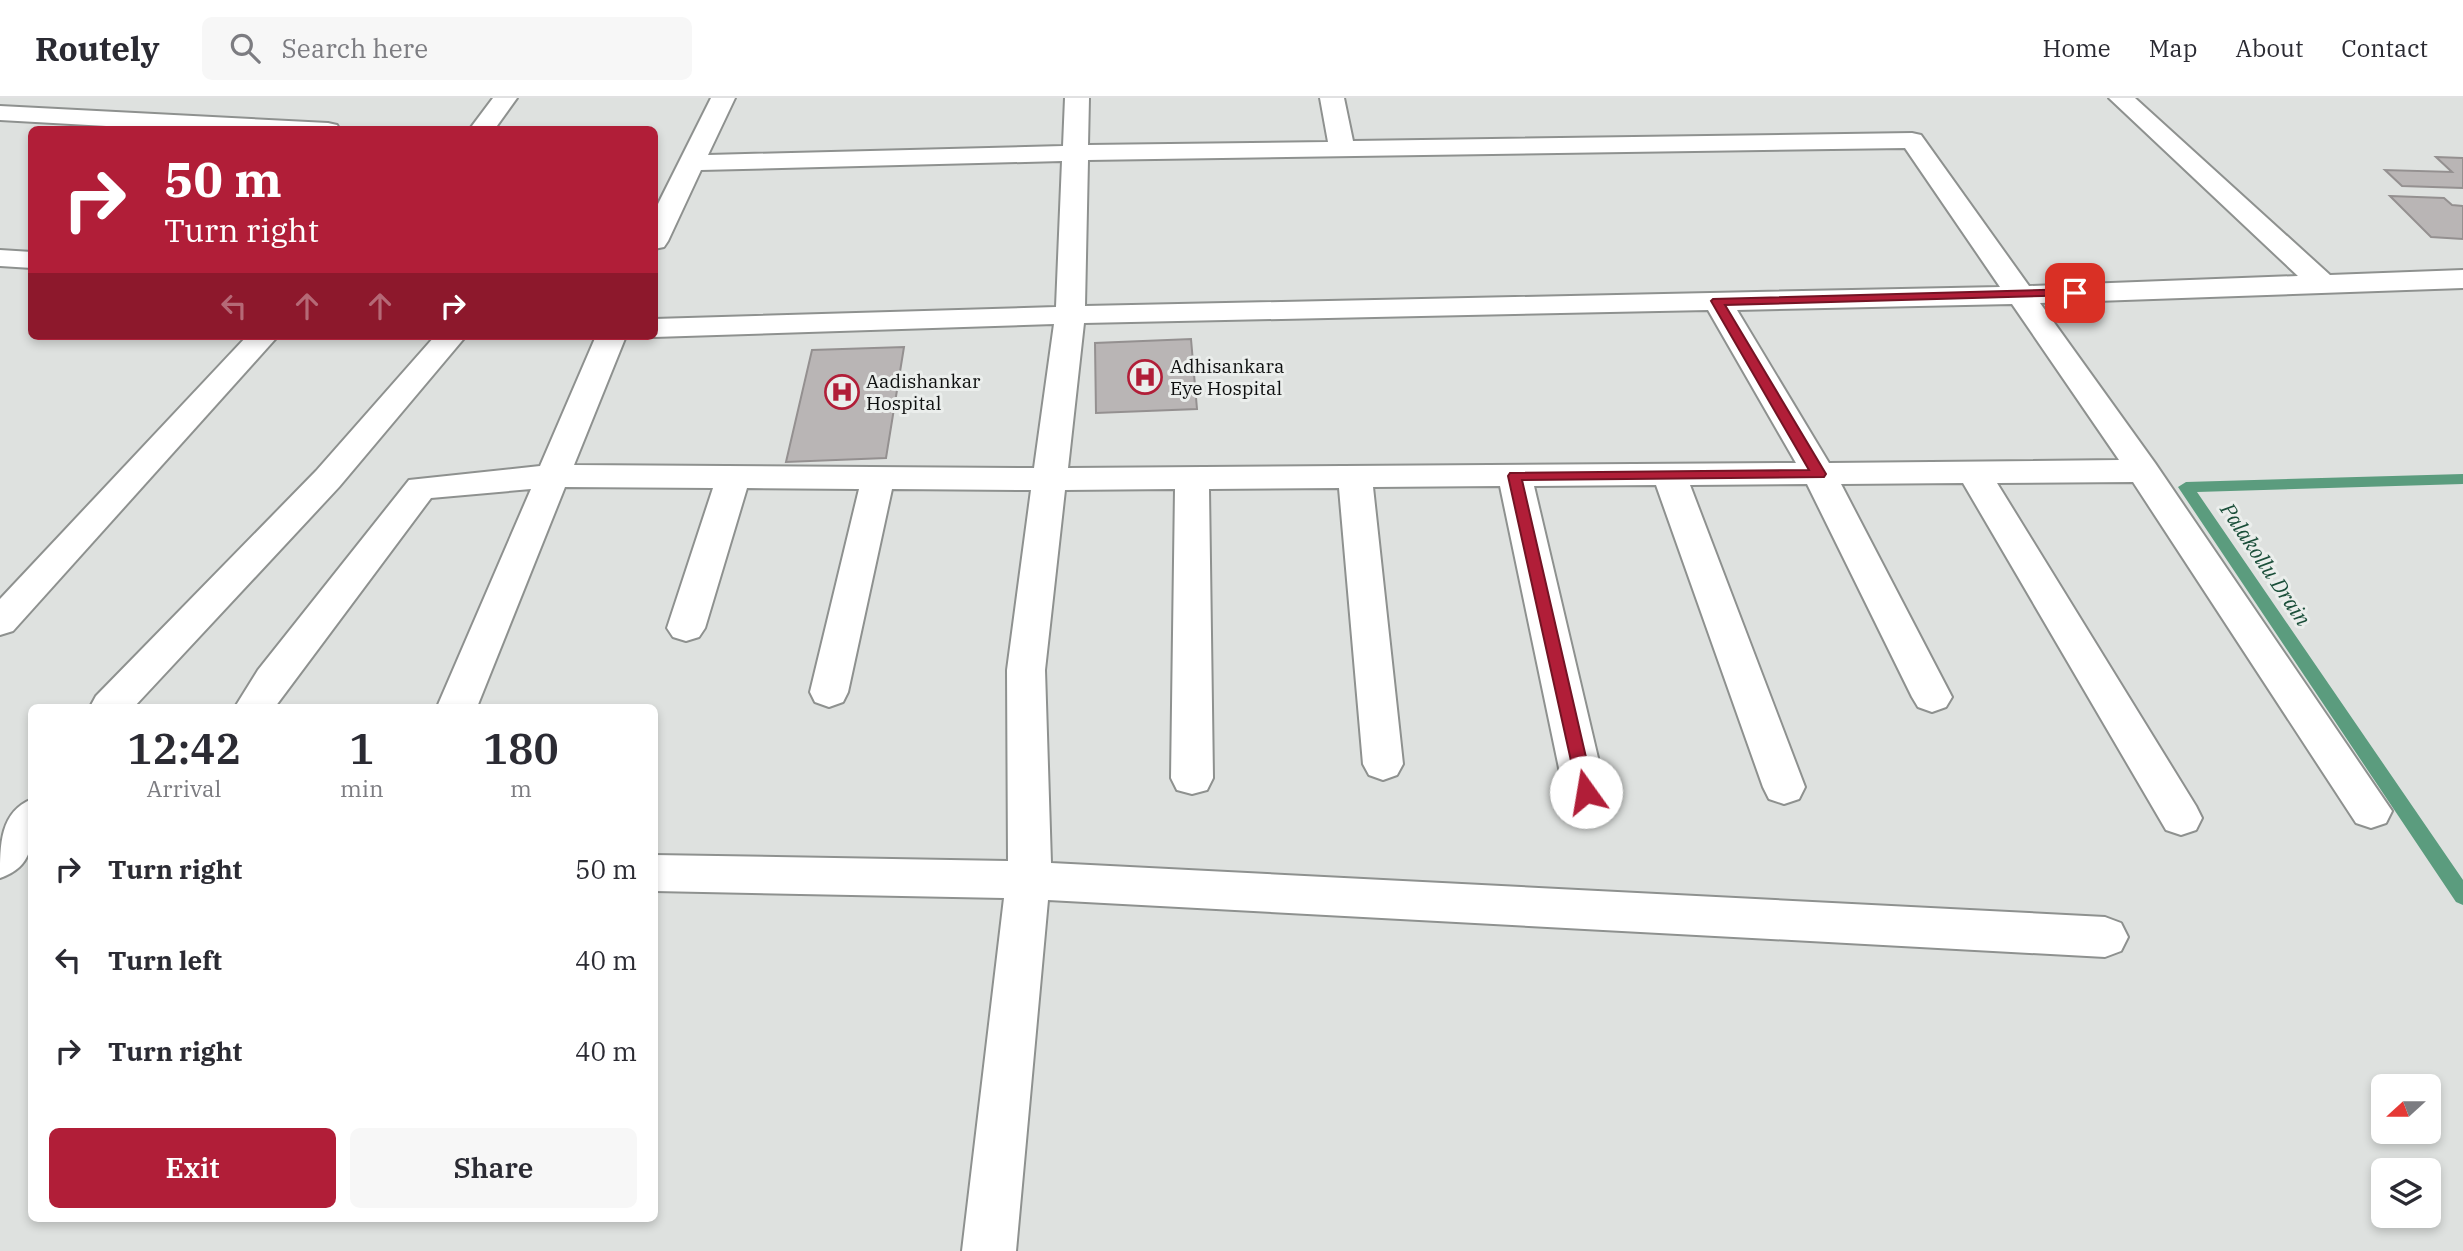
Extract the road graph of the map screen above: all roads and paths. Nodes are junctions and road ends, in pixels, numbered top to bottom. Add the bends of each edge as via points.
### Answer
1 (76, 98) edge
2 (505, 98) edge
3 (723, 98) edge
4 (1077, 98) edge
5 (1332, 98) edge
6 (2121, 98) edge
7 (0, 113) edge
8 (53, 115) junction
9 (255, 126) edge
10 (484, 126) edge
11 (1342, 148) junction
12 (1075, 153) junction
13 (690, 163) junction
14 (658, 232) edge
15 (0, 258) edge
16 (28, 260) edge
17 (2463, 279) edge
18 (2323, 284) junction
19 (2020, 295) junction
20 (1717, 301) junction
21 (1070, 315) junction
22 (658, 328) edge
23 (259, 340) edge
24 (448, 340) edge
25 (609, 340) edge
26 (2143, 471) junction
27 (1974, 473) junction
28 (1819, 474) junction
29 (1669, 475) junction
30 (553, 476) junction
31 (1514, 476) junction
32 (1355, 477) junction
33 (733, 478) junction
34 (878, 478) junction
35 (1192, 478) junction
36 (1050, 480) junction
37 (0, 622) edge
38 (686, 628) dead end
39 (830, 692) dead end
40 (1932, 697) dead end
41 (113, 704) edge
42 (257, 704) edge
43 (458, 704) edge
44 (1383, 764) dead end
45 (1192, 778) dead end
46 (1784, 787) dead end
47 (1586, 792) dead end
48 (2371, 811) dead end
49 (2181, 818) dead end
50 (28, 822) edge
51 (0, 861) edge
52 (28, 863) edge
53 (658, 873) edge
54 (1028, 880) junction
55 (2105, 937) dead end
56 (989, 1251) edge

1 - 8 street
2 - 10 street
3 - 13 street
4 - 12 street
5 - 11 street
6 - 18 street
7 - 8 street
8 - 9 street
11 - 12 street
11 - 19 street via 1912,140
12 - 13 street
12 - 21 street
13 - 14 street
15 - 16 street
17 - 18 street
18 - 19 street
19 - 20 street
19 - 26 street
20 - 21 street
20 - 28 street
21 - 22 street
21 - 36 street
23 - 37 street
24 - 41 street via 324,482
25 - 30 street
26 - 27 street
26 - 48 street
27 - 28 street
27 - 49 street
28 - 29 street
28 - 40 street
29 - 31 street
29 - 46 street
30 - 33 street
30 - 42 street via 421,488
30 - 43 street
31 - 32 street
31 - 47 street
32 - 35 street
32 - 44 street
33 - 34 street
33 - 38 street
34 - 36 street
34 - 39 street
35 - 36 street
35 - 45 street
36 - 54 street via 1026,670
50 - 51 street
51 - 52 street
53 - 54 street
54 - 55 street
54 - 56 street

